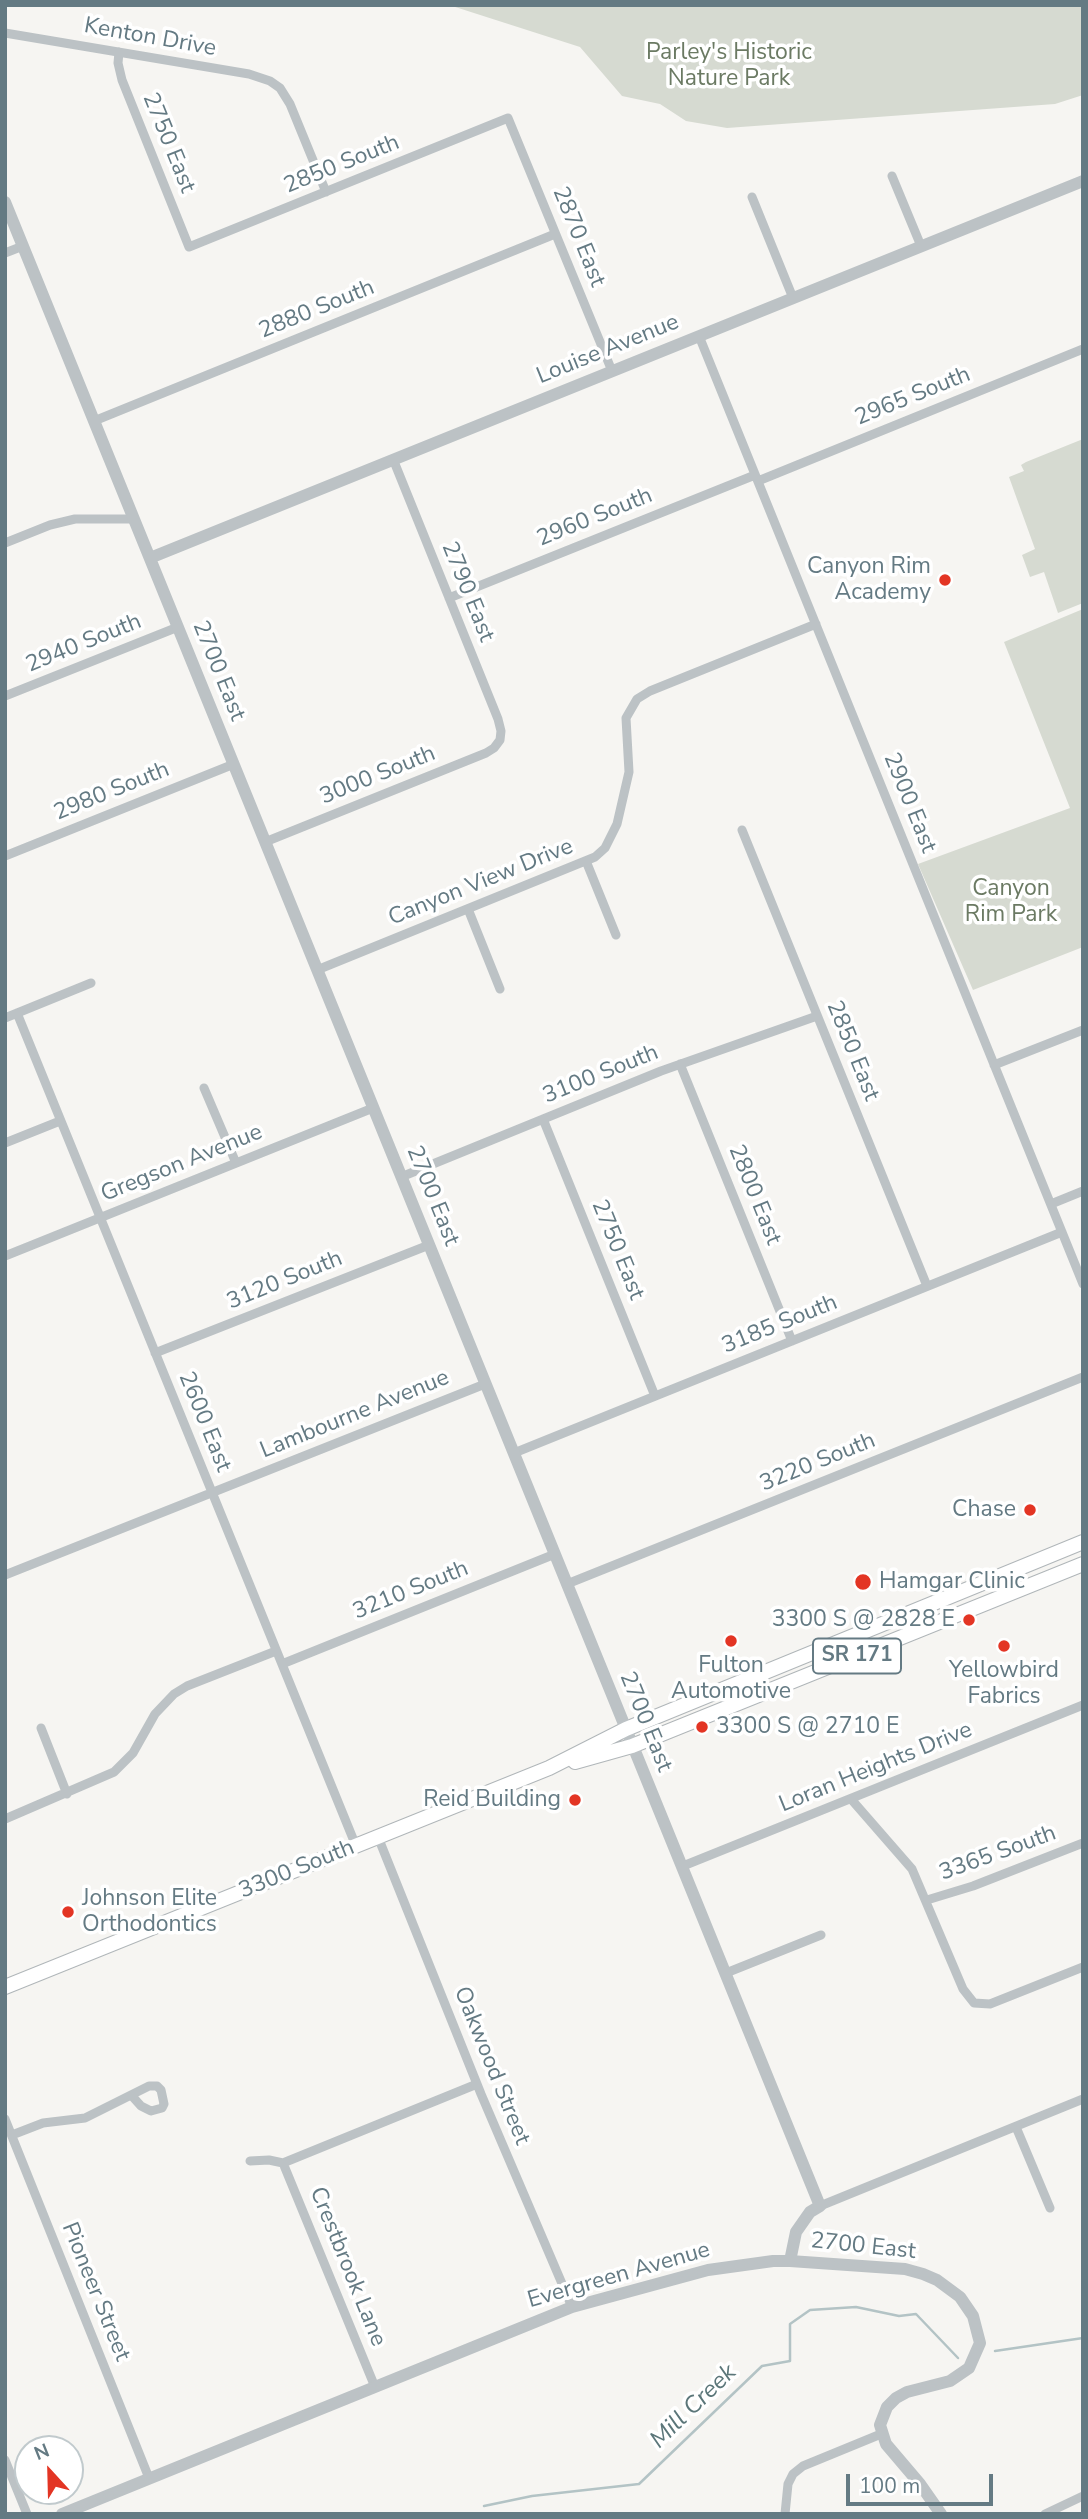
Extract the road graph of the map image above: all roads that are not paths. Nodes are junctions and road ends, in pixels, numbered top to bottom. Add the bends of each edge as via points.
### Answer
1 (5, 33) edge
2 (119, 52) junction
3 (508, 118) joint
4 (892, 176) dead end
5 (1083, 181) edge
6 (326, 192) junction
7 (752, 197) dead end
8 (5, 202) edge
9 (555, 234) junction
10 (23, 246) junction
11 (921, 246) junction
12 (189, 247) joint
13 (5, 253) edge
14 (793, 298) junction
15 (699, 336) junction
16 (1083, 349) edge
17 (612, 371) junction
18 (94, 421) junction
19 (393, 459) junction
20 (757, 478) junction
21 (134, 519) junction
22 (6, 541) edge
23 (149, 558) junction
24 (449, 598) junction
25 (816, 624) junction
26 (178, 627) junction
27 (5, 696) edge
28 (500, 740) joint
29 (233, 764) junction
30 (742, 830) dead end
31 (265, 842) junction
32 (5, 856) edge
33 (586, 861) junction
34 (468, 909) junction
35 (617, 935) dead end
36 (317, 971) junction
37 (91, 984) dead end
38 (500, 989) dead end
39 (17, 1013) junction
40 (817, 1016) junction
41 (5, 1018) edge
42 (1083, 1030) edge
43 (680, 1064) junction
44 (994, 1065) junction
45 (204, 1088) dead end
46 (373, 1108) junction
47 (543, 1119) junction
48 (60, 1121) junction
49 (5, 1143) edge
50 (236, 1163) junction
51 (401, 1177) junction
52 (1083, 1191) edge
53 (1051, 1204) junction
54 (100, 1218) junction
55 (1062, 1231) junction
56 (429, 1245) junction
57 (5, 1256) edge
58 (1083, 1284) edge
59 (927, 1286) junction
60 (792, 1341) junction
61 (155, 1353) junction
62 (1083, 1377) edge
63 (485, 1384) junction
64 (655, 1396) junction
65 (514, 1453) junction
66 (212, 1493) junction
67 (1083, 1542) edge
68 (555, 1554) junction
69 (1083, 1564) edge
70 (5, 1575) edge
71 (567, 1584) junction
72 (276, 1651) junction
73 (282, 1664) junction
74 (1083, 1705) edge
75 (41, 1728) dead end
76 (626, 1729) junction
77 (632, 1746) junction
78 (550, 1768) junction
79 (67, 1794) junction
80 (851, 1799) junction
81 (5, 1819) edge
82 (378, 1837) junction
83 (1083, 1843) edge
84 (356, 1846) junction
85 (683, 1866) junction
86 (927, 1900) junction
87 (821, 1934) dead end
88 (1083, 1967) edge
89 (726, 1973) junction
90 (5, 1987) edge
91 (477, 2084) junction
92 (132, 2096) dead end
93 (1083, 2099) edge
94 (5, 2119) edge
95 (1016, 2127) junction
96 (12, 2135) junction
97 (250, 2161) dead end
98 (283, 2163) junction
99 (820, 2206) junction
100 (1050, 2208) dead end
101 (790, 2261) junction
102 (572, 2307) junction
103 (375, 2387) junction
104 (881, 2434) junction
105 (5, 2460) edge
106 (149, 2478) junction
107 (1083, 2496) edge
108 (27, 2514) edge
109 (62, 2514) edge
110 (785, 2514) edge
111 (941, 2514) edge
112 (1045, 2514) edge

1 - 2 street, Kenton Drive
2 - 6 street, Kenton Drive via 270,81 284,93
2 - 12 street, 2750 East via 122,80
3 - 6 street, 2850 South
3 - 9 street, 2870 East
4 - 11 street
5 - 11 street, Louise Avenue
6 - 12 street, 2850 South
7 - 14 street
8 - 10 street, 2700 East
9 - 17 street, 2870 East
9 - 18 street, 2880 South
10 - 13 street
10 - 18 street, 2700 East
11 - 14 street, Louise Avenue
14 - 15 street, Louise Avenue
15 - 17 street, Louise Avenue
15 - 20 street, 2900 East
16 - 20 street, 2965 South
17 - 19 street, Louise Avenue
18 - 21 street, 2700 East
19 - 23 street, Louise Avenue
19 - 24 street, 2790 East
20 - 24 street, 2960 South
20 - 25 street, 2900 East
21 - 22 street via 75,519
21 - 23 street, 2700 East
23 - 26 street, 2700 East
24 - 28 street, 2790 East via 498,719
25 - 33 street, Canyon View Drive via 637,699 626,718 629,772 617,824 605,848
25 - 44 street, 2900 East
26 - 27 street, 2940 South
26 - 29 street, 2700 East
28 - 31 street, 3000 South via 486,753
29 - 31 street, 2700 East
29 - 32 street, 2980 South
30 - 40 street, 2850 East
31 - 36 street, 2700 East
33 - 34 street, Canyon View Drive
33 - 35 street
34 - 36 street, Canyon View Drive
34 - 38 street
36 - 46 street, 2700 East
37 - 39 street
39 - 41 street
39 - 48 street, 2600 East
40 - 43 street, 3100 South
40 - 59 street, 2850 East
42 - 44 street
43 - 47 street, 3100 South
43 - 60 street, 2800 East
44 - 53 street, 2900 East
45 - 50 street
46 - 50 street, Gregson Avenue
46 - 51 street, 2700 East
47 - 51 street, 3100 South
47 - 64 street, 2750 East
48 - 49 street
48 - 54 street, 2600 East
50 - 54 street, Gregson Avenue
51 - 56 street, 2700 East
52 - 53 street
53 - 55 street, 2900 East
54 - 57 street, Gregson Avenue
54 - 61 street, 2600 East
55 - 58 street, 2900 East
55 - 59 street, 3185 South
56 - 61 street, 3120 South
56 - 63 street, 2700 East
59 - 60 street, 3185 South
60 - 64 street, 3185 South
61 - 66 street, 2600 East
62 - 71 street, 3220 South
63 - 65 street, 2700 East
63 - 66 street, Lambourne Avenue
64 - 65 street, 3185 South
65 - 68 street, 2700 East
66 - 70 street, Lambourne Avenue
66 - 72 street, 2600 East
67 - 76 main road, 3300 South / SR 171
68 - 71 street, 2700 East
68 - 73 street, 3210 South
69 - 77 main road, 3300 South / SR 171
71 - 76 street, 2700 East
72 - 73 street, 2600 East
72 - 79 street via 180,1690 167,1699 121,1767
73 - 84 street, 2600 East
74 - 80 street, Loran Heights Drive
75 - 79 street
76 - 77 street, 2700 East
76 - 78 main road, 3300 South / SR 171
77 - 78 main road, 3300 South / SR 171
77 - 85 street, 2700 East
78 - 82 main road, 3300 South / SR 171
79 - 81 street
80 - 85 street, Loran Heights Drive
80 - 86 street via 908,1863
82 - 84 main road, 3300 South / SR 171
82 - 91 street, Oakwood Street
83 - 86 street, 3365 South
84 - 90 main road, 3300 South / SR 171
85 - 89 street, 2700 East
86 - 88 street via 965,1993 974,2003 995,2002
87 - 89 street
89 - 99 street, 2700 East
91 - 98 street
91 - 102 street, Oakwood Street
92 - 96 street via 85,2118 43,2123
93 - 95 street
94 - 96 street, Pioneer Street
95 - 99 street
95 - 100 street
96 - 106 street, Pioneer Street
97 - 98 street
98 - 103 street, Crestbrook Lane
99 - 101 street via 796,2232
101 - 102 street, Evergreen Avenue via 708,2270
101 - 104 street, 2700 East via 923,2274 960,2297 973,2316 980,2343 976,2358 963,2374 896,2398 883,2415
102 - 103 street, Evergreen Avenue
103 - 106 street, Evergreen Avenue
104 - 110 street via 793,2474
104 - 111 street
105 - 108 street
106 - 109 street, Evergreen Avenue
107 - 112 street

